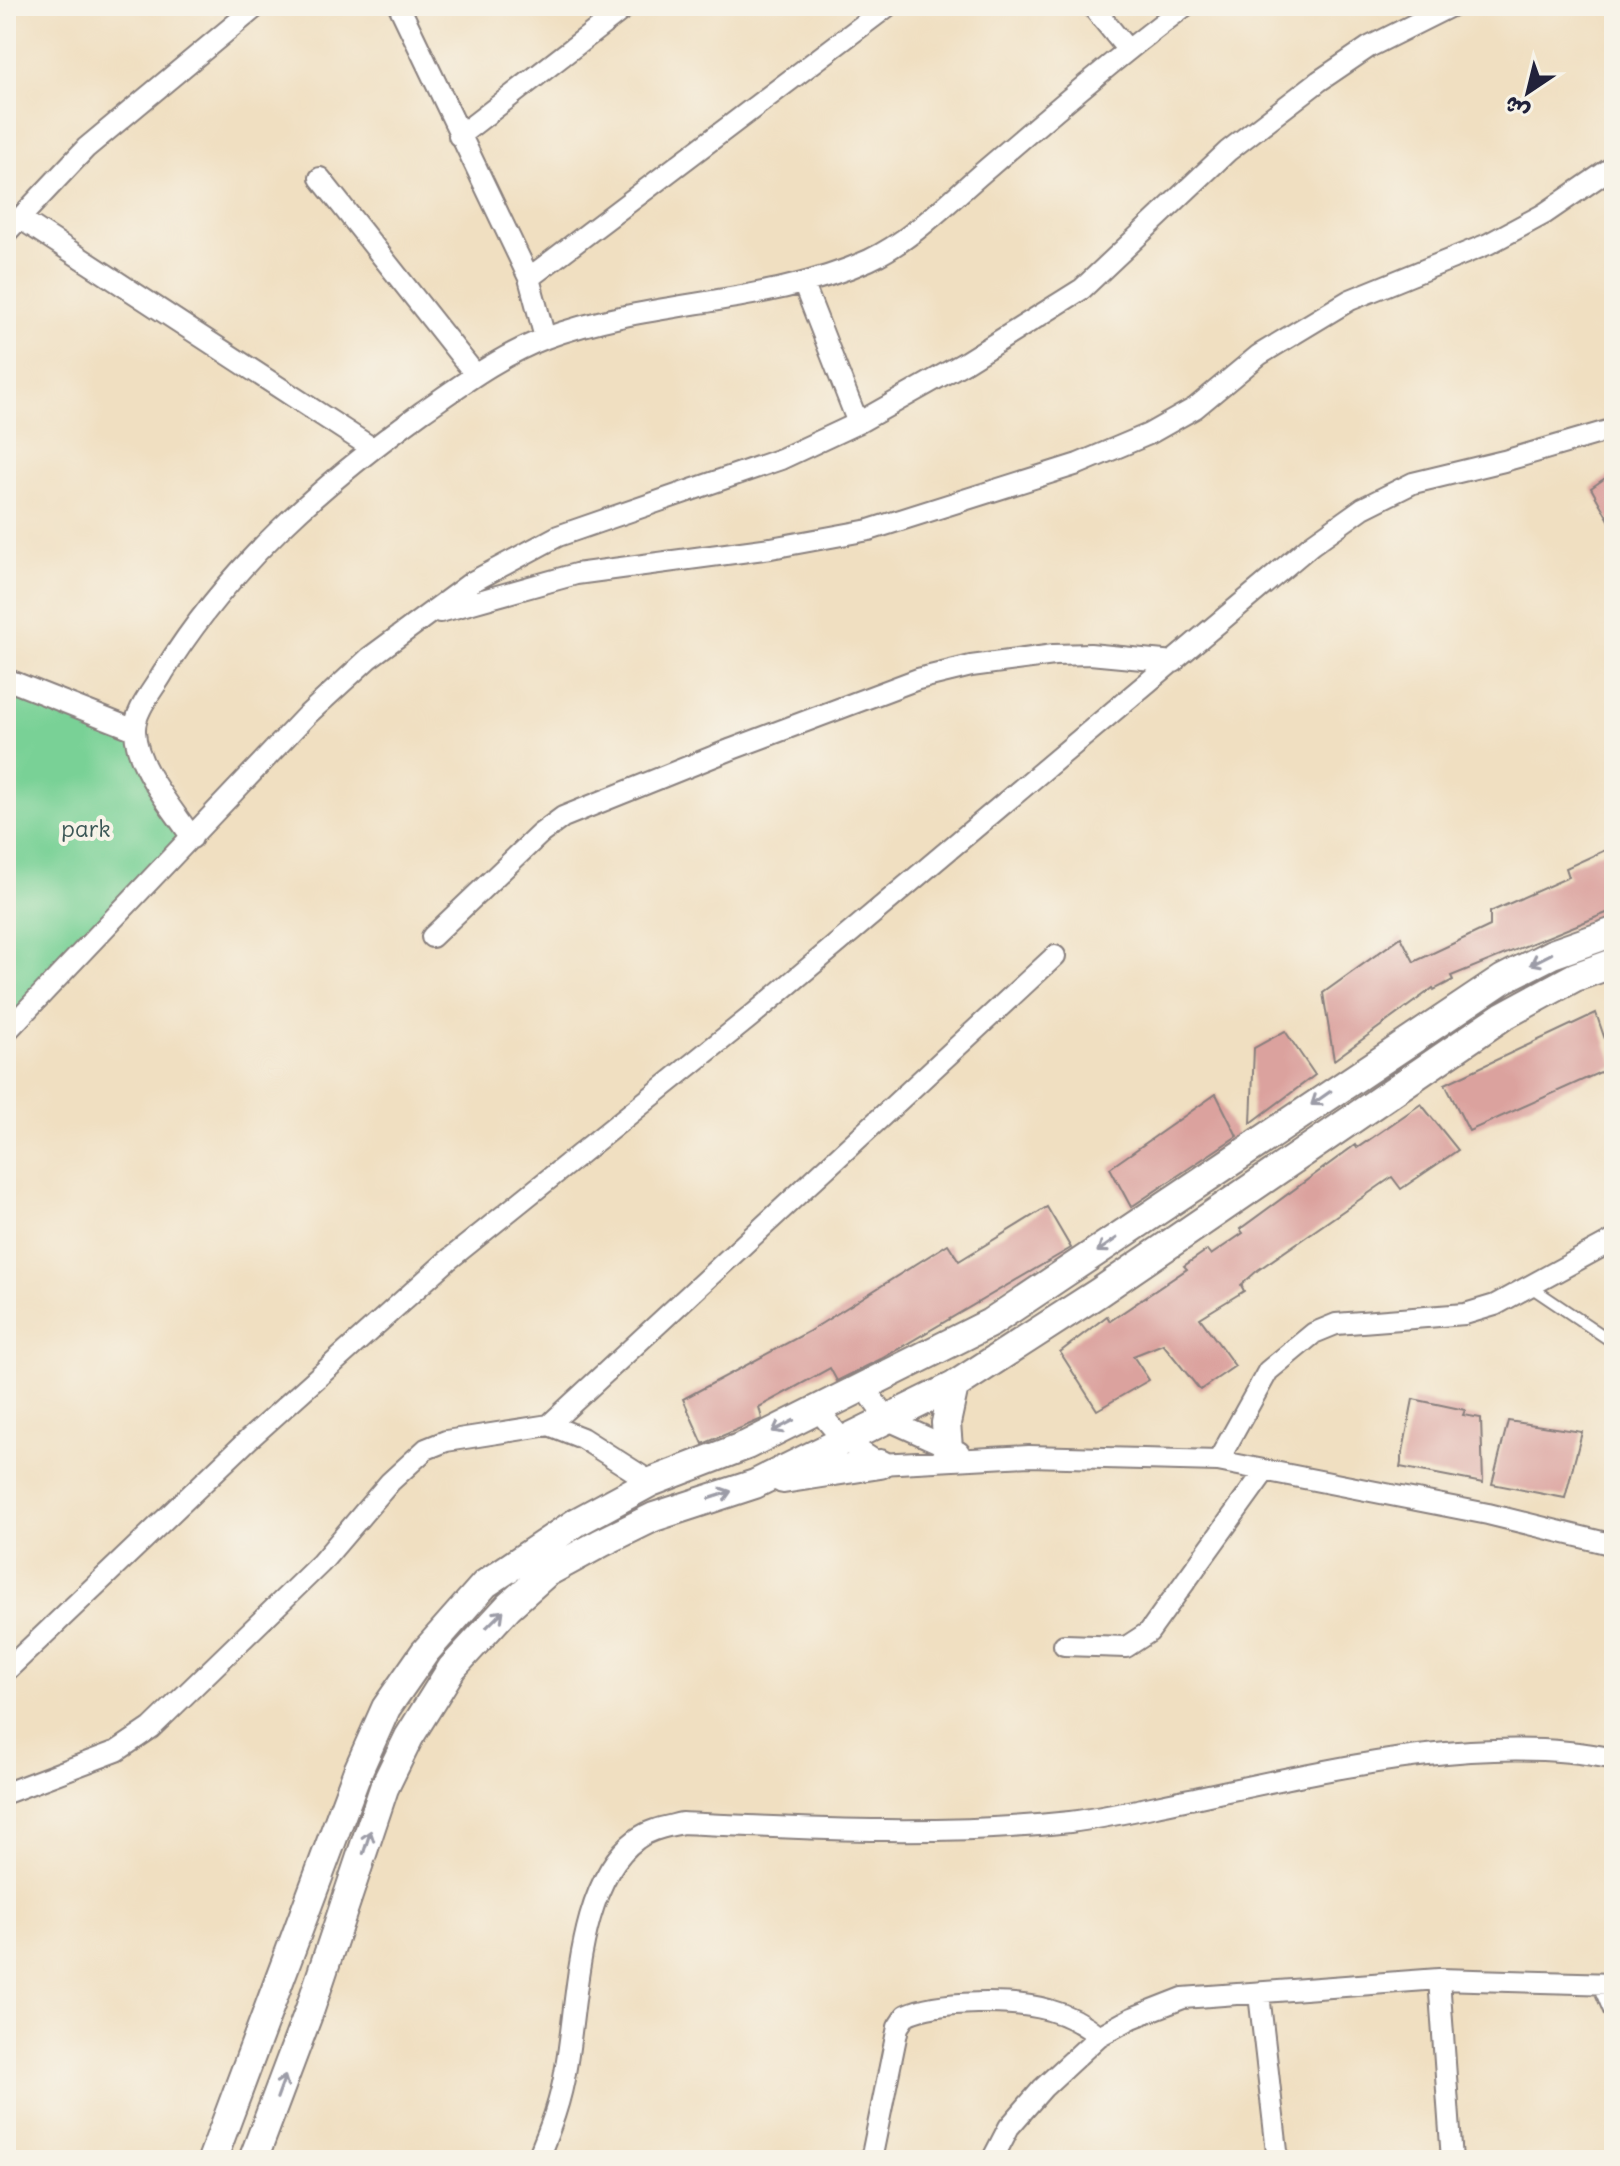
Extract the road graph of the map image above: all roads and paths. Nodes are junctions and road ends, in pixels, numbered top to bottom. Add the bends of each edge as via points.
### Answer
1 (257, 6) edge
2 (399, 6) edge
3 (627, 6) edge
4 (888, 6) edge
5 (1092, 6) edge
6 (1185, 6) edge
7 (1451, 6) edge
8 (1127, 49) junction
9 (459, 136) junction
10 (1614, 166) edge
11 (320, 178) dead end
12 (13, 226) edge
13 (529, 278) junction
14 (804, 285) junction
15 (545, 338) junction
16 (475, 374) junction
17 (858, 423) junction
18 (1614, 429) edge
19 (372, 448) junction
20 (429, 615) junction
21 (1174, 662) junction
22 (6, 679) edge
23 (135, 730) junction
24 (192, 838) junction
25 (1614, 932) edge
26 (432, 937) dead end
27 (1055, 956) dead end
28 (1614, 963) edge
29 (6, 1032) edge
30 (1614, 1240) edge
31 (1531, 1287) junction
32 (1614, 1343) edge
33 (863, 1386) junction
34 (954, 1386) junction
35 (816, 1408) junction
36 (888, 1420) junction
37 (549, 1425) junction
38 (843, 1440) junction
39 (948, 1448) junction
40 (985, 1461) junction
41 (1218, 1461) junction
42 (880, 1464) junction
43 (1265, 1471) junction
44 (651, 1482) junction
45 (755, 1484) junction
46 (1614, 1545) edge
47 (1064, 1645) dead end
48 (6, 1671) edge
49 (1614, 1759) edge
50 (357, 1773) junction
51 (384, 1788) junction
52 (6, 1793) edge
53 (1439, 1979) junction
54 (1608, 1984) edge
55 (1259, 1994) junction
56 (1614, 2010) edge
57 (1099, 2036) junction
58 (212, 2160) edge
59 (253, 2160) edge
60 (537, 2160) edge
61 (871, 2160) edge
62 (992, 2160) edge
63 (1278, 2160) edge
64 (1452, 2160) edge

1 - 12 street via 86,148
2 - 9 street
3 - 9 street
4 - 13 street
5 - 8 street
6 - 8 street
7 - 17 street via 1369,47 1319,81 1228,151 1082,289
8 - 14 street via 911,233 871,259
9 - 13 street
10 - 20 street via 1488,244 1350,300 1269,348 1195,408 1078,464 869,530 576,574
11 - 16 street
12 - 19 street
13 - 15 street
14 - 15 street via 643,312
14 - 17 street
15 - 16 street
16 - 19 street
17 - 20 street via 781,459 558,536 472,582
18 - 21 street via 1413,483 1363,508 1256,589
19 - 23 street via 297,510 228,584 178,648
20 - 24 street via 369,658 306,716
21 - 26 street via 1054,655 918,679 563,817
21 - 48 street via 749,1018 447,1261 249,1439
22 - 23 street
23 - 24 street via 142,760
24 - 29 street
25 -> 33 main road via 1503,979 990,1323
27 - 37 street
28 - 34 main road via 1575,977 1503,1016
30 - 31 street
31 - 32 lane
31 - 41 street via 1510,1300 1465,1314 1336,1324 1314,1333 1268,1371
33 - 35 main road
33 - 36 street
34 - 36 main road
34 - 39 main road via 946,1423
35 - 38 street
35 -> 44 main road via 708,1463
36 - 38 main road
36 - 39 street
37 - 44 street via 582,1438
37 - 52 street via 426,1449 237,1649 151,1728 117,1751
38 - 42 street
38 - 45 main road
39 - 40 street
40 - 41 street via 1076,1456
40 - 42 street
41 - 43 street
42 - 45 main road
43 - 46 street via 1488,1514
43 - 47 street via 1143,1638 1126,1647
44 - 50 main road via 577,1522 485,1584 425,1652 386,1708
51 -> 45 main road via 452,1668 546,1573 654,1517
49 - 60 street via 1547,1749 1378,1763 1069,1822 861,1829 682,1823 656,1828 620,1856 596,1905 577,1969 557,2113
50 - 51 main road
50 - 58 main road
59 -> 51 main road via 320,1982
53 - 54 street
53 - 55 street
53 - 64 street
54 - 56 street
55 - 57 street via 1183,1998
55 - 63 street
57 - 61 street via 1067,2016 1026,2006 941,2005 906,2015 898,2027
57 - 62 street via 1009,2127

